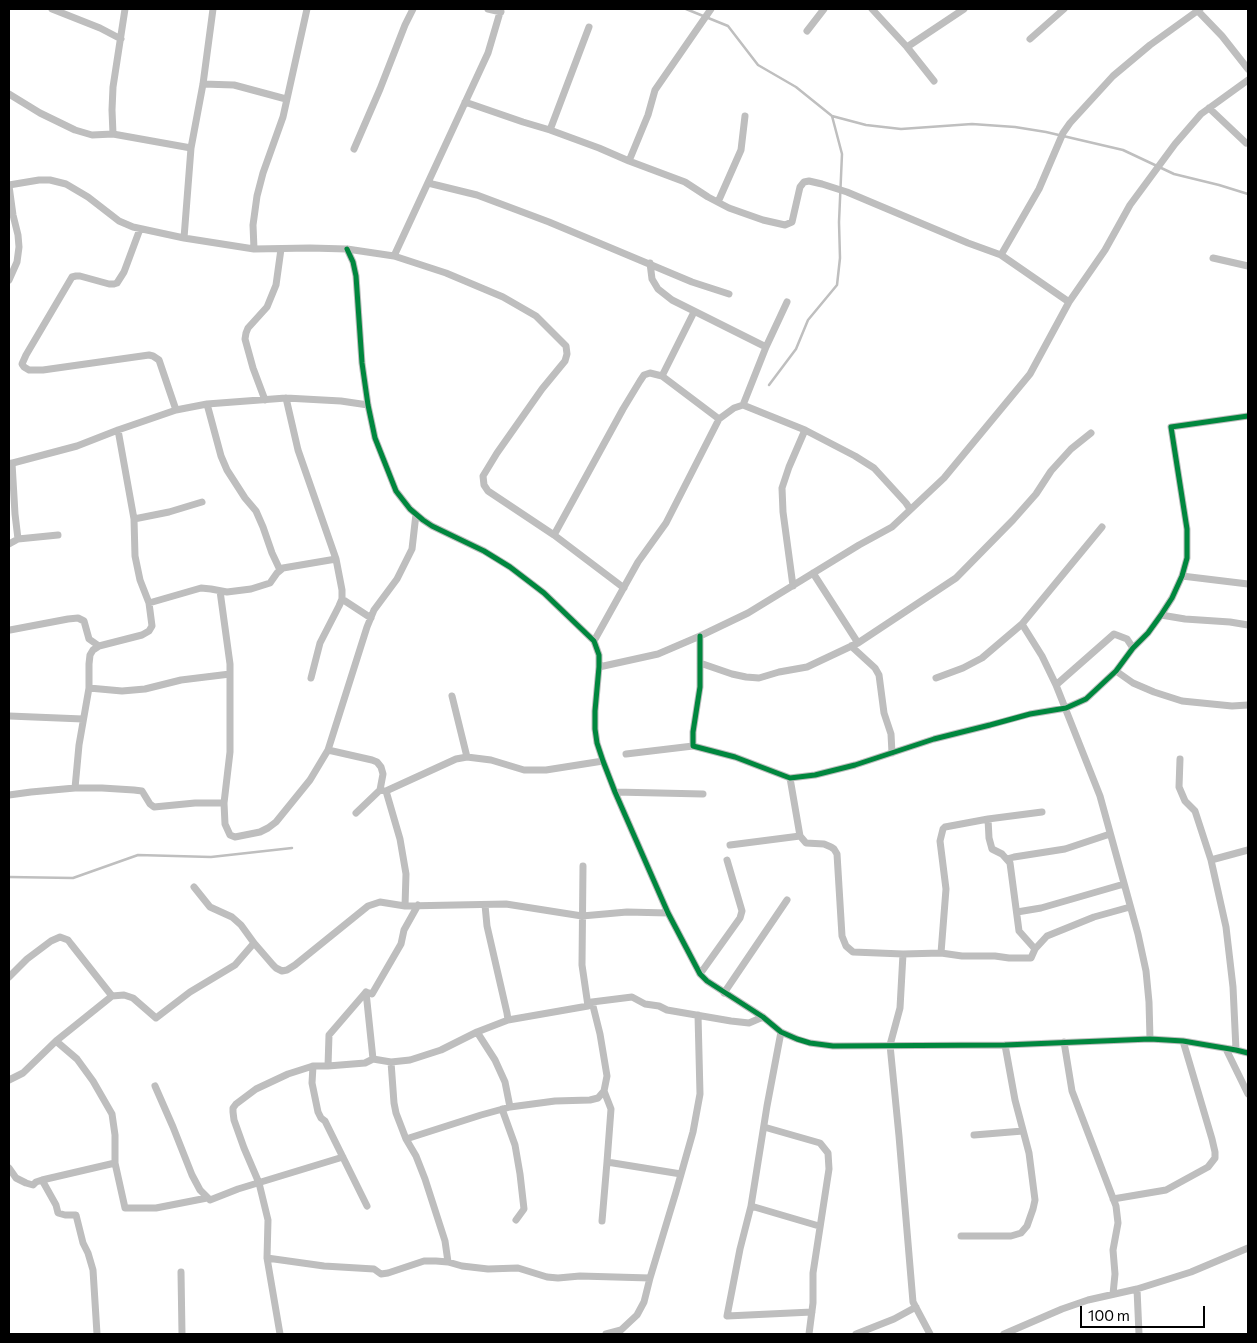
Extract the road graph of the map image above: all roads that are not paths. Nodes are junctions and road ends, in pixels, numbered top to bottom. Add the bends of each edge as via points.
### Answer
1 (52, 9) edge
2 (124, 9) edge
3 (213, 9) edge
4 (307, 9) edge
5 (413, 9) edge
6 (488, 9) edge
7 (711, 9) edge
8 (824, 9) edge
9 (872, 9) edge
10 (964, 9) edge
11 (1064, 9) edge
12 (1198, 9) edge
13 (501, 10) edge
14 (589, 27) dead end
15 (807, 31) dead end
16 (121, 39) junction
17 (1030, 39) dead end
18 (907, 48) junction
19 (1248, 70) edge
20 (1248, 80) edge
21 (934, 81) dead end
22 (203, 84) junction
23 (9, 94) edge
24 (286, 99) junction
25 (465, 102) junction
26 (1209, 108) junction
27 (745, 116) dead end
28 (550, 130) junction
29 (113, 134) junction
30 (1246, 143) dead end
31 (191, 148) junction
32 (354, 149) dead end
33 (628, 162) junction
34 (428, 183) junction
35 (9, 185) edge
36 (718, 202) junction
37 (140, 229) junction
38 (184, 238) junction
39 (281, 248) junction
40 (254, 249) junction
41 (347, 249) junction
42 (1001, 254) junction
43 (394, 256) junction
44 (1213, 258) dead end
45 (650, 264) junction
46 (1248, 266) edge
47 (9, 280) edge
48 (729, 294) dead end
49 (787, 302) dead end
50 (1069, 302) junction
51 (694, 312) junction
52 (766, 347) junction
53 (662, 376) junction
54 (286, 398) junction
55 (265, 400) junction
56 (207, 404) junction
57 (368, 405) junction
58 (743, 405) junction
59 (176, 410) junction
60 (1248, 416) edge
61 (719, 419) junction
62 (118, 430) junction
63 (805, 430) junction
64 (1091, 433) dead end
65 (10, 463) edge
66 (202, 502) dead end
67 (910, 509) junction
68 (416, 514) junction
69 (134, 519) junction
70 (1102, 527) dead end
71 (58, 535) dead end
72 (554, 535) junction
73 (18, 539) junction
74 (9, 544) edge
75 (336, 559) junction
76 (280, 570) junction
77 (814, 573) junction
78 (1182, 576) junction
79 (1248, 584) edge
80 (793, 586) junction
81 (624, 588) junction
82 (220, 591) junction
83 (342, 599) junction
84 (149, 603) junction
85 (1161, 615) junction
86 (371, 618) junction
87 (1022, 624) junction
88 (1248, 625) edge
89 (10, 630) edge
90 (700, 636) junction
91 (594, 641) junction
92 (855, 644) junction
93 (99, 646) junction
94 (1133, 648) junction
95 (700, 663) junction
96 (599, 667) junction
97 (1116, 671) junction
98 (230, 674) junction
99 (311, 678) dead end
100 (936, 678) dead end
101 (1056, 685) junction
102 (89, 688) junction
103 (452, 696) dead end
104 (1248, 705) edge
105 (1066, 708) junction
106 (9, 716) edge
107 (83, 719) junction
108 (693, 746) junction
109 (328, 750) junction
110 (626, 754) dead end
111 (892, 754) junction
112 (467, 757) junction
113 (1180, 759) dead end
114 (603, 761) junction
115 (790, 778) junction
116 (75, 788) junction
117 (383, 790) junction
118 (615, 792) junction
119 (702, 794) dead end
120 (9, 795) edge
121 (224, 803) junction
122 (1042, 812) dead end
123 (356, 813) dead end
124 (988, 818) junction
125 (1110, 834) junction
126 (800, 836) junction
127 (730, 845) dead end
128 (1248, 850) edge
129 (1007, 859) junction
130 (726, 860) dead end
131 (1211, 860) junction
132 (583, 866) dead end
133 (1124, 884) junction
134 (194, 887) dead end
135 (787, 900) dead end
136 (418, 905) junction
137 (485, 905) junction
138 (405, 906) junction
139 (1130, 907) junction
140 (1017, 912) junction
141 (668, 913) junction
142 (582, 916) junction
143 (254, 943) junction
144 (1035, 949) junction
145 (941, 953) junction
146 (903, 954) junction
147 (700, 974) junction
148 (9, 977) edge
149 (366, 992) junction
150 (724, 993) junction
151 (112, 996) junction
152 (590, 1004) junction
153 (698, 1014) junction
154 (763, 1017) junction
155 (508, 1020) junction
156 (477, 1032) junction
157 (781, 1032) junction
158 (1150, 1039) junction
159 (56, 1041) junction
160 (1183, 1041) junction
161 (1064, 1042) junction
162 (890, 1045) junction
163 (1005, 1045) junction
164 (1226, 1049) junction
165 (1236, 1050) junction
166 (1248, 1053) edge
167 (374, 1059) junction
168 (391, 1062) junction
169 (313, 1066) junction
170 (328, 1066) junction
171 (9, 1080) edge
172 (155, 1086) dead end
173 (604, 1091) junction
174 (1248, 1094) edge
175 (510, 1107) junction
176 (502, 1109) junction
177 (764, 1127) junction
178 (1023, 1131) junction
179 (974, 1135) dead end
180 (406, 1139) junction
181 (343, 1157) junction
182 (607, 1162) junction
183 (114, 1163) junction
184 (9, 1168) edge
185 (681, 1174) junction
186 (42, 1180) junction
187 (259, 1183) junction
188 (207, 1198) junction
189 (1113, 1199) junction
190 (367, 1206) dead end
191 (751, 1206) junction
192 (516, 1220) dead end
193 (602, 1221) dead end
194 (820, 1226) junction
195 (961, 1236) dead end
196 (1248, 1248) edge
197 (267, 1258) junction
198 (448, 1262) junction
199 (181, 1272) dead end
200 (650, 1278) junction
201 (1137, 1289) junction
202 (1113, 1294) junction
203 (916, 1307) junction
204 (812, 1312) junction
205 (621, 1332) edge
206 (97, 1334) edge
207 (182, 1334) edge
208 (280, 1334) edge
209 (606, 1334) edge
210 (809, 1334) edge
211 (856, 1334) edge
212 (930, 1334) edge
213 (1006, 1334) edge
214 (1139, 1334) edge

1 - 16 street
2 - 16 street
3 - 22 street
4 - 24 street
5 - 32 street
6 - 13 street
7 - 33 street via 655,90
8 - 15 street
9 - 18 street
10 - 18 street
11 - 17 street
12 - 19 street
12 - 42 street via 1113,76 1063,133 1039,188
13 - 25 street via 488,53
14 - 28 street
16 - 29 street via 113,87
18 - 21 street
20 - 26 street
22 - 24 street via 234,85
22 - 31 street
23 - 29 street via 75,130
24 - 40 street via 257,196
25 - 28 street
25 - 34 street
26 - 30 street
26 - 50 street via 1175,144 1130,205 1105,250
27 - 36 street via 741,150
28 - 33 street
29 - 31 street
31 - 38 street
33 - 36 street via 685,182
34 - 43 street
34 - 45 street via 477,195
35 - 37 street via 39,180 66,184 119,221
35 - 47 street via 19,246 17,262
36 - 42 street via 748,216 789,224 800,187 809,181 847,192
37 - 38 street
37 - 59 street via 117,283 72,277 22,364 29,370 43,370 154,356 159,360
38 - 40 street
39 - 40 street
39 - 41 street
39 - 55 street via 276,285 267,306 248,328 245,339
41 - 43 street
41 - 57 street via 356,276
42 - 50 street
43 - 72 street via 503,297 536,316 566,346 565,361 483,476 488,491
44 - 46 street
45 - 48 street
45 - 51 street via 652,279 658,289
49 - 52 street
50 - 67 street via 1030,374 944,478
51 - 52 street
51 - 53 street
52 - 58 street
53 - 61 street
53 - 72 street via 644,375
54 - 55 street
54 - 57 street
54 - 75 street via 298,450
55 - 56 street
56 - 59 street
56 - 76 street via 227,470 256,511
57 - 68 street via 375,438 396,491
58 - 61 street
58 - 63 street
59 - 62 street
60 - 78 street via 1171,427 1187,529 1187,558
61 - 81 street via 666,523
62 - 65 street via 77,446
62 - 69 street
63 - 67 street via 874,468
63 - 80 street via 782,488
64 - 92 street via 1070,449 1036,494 956,578
65 - 73 street
66 - 69 street
67 - 77 street via 892,527
68 - 86 street via 412,549
68 - 91 street via 432,526 510,567 544,593
69 - 84 street via 135,556
70 - 87 street
71 - 73 street
72 - 81 street
73 - 74 street
75 - 76 street
75 - 83 street
76 - 82 street via 267,584 251,589
77 - 80 street
77 - 92 street
78 - 79 street
78 - 85 street
80 - 90 street
81 - 91 street
82 - 84 street via 201,588
82 - 98 street
83 - 86 street
83 - 99 street via 320,643
84 - 93 street via 152,626 149,631
85 - 88 street
85 - 94 street
86 - 109 street
87 - 100 street via 982,658
87 - 101 street
89 - 93 street via 78,618 84,621 91,642
90 - 95 street
90 - 96 street via 658,654
91 - 96 street
92 - 95 street via 807,666 759,678 732,674
92 - 111 street via 879,675
93 - 102 street via 90,656
94 - 97 street
94 - 101 street via 1127,639 1114,634
95 - 108 street
96 - 114 street via 595,729
97 - 104 street via 1133,683 1182,701
97 - 105 street via 1086,699
98 - 102 street via 145,689
98 - 121 street via 230,752
101 - 105 street
102 - 107 street
103 - 112 street
105 - 111 street via 934,739
105 - 125 street via 1100,796
106 - 107 street
107 - 116 street
108 - 110 street
108 - 115 street via 735,757
109 - 117 street via 377,762 383,774
109 - 121 street via 310,780 268,828 242,836 230,835 224,824
111 - 115 street via 816,775
112 - 114 street via 524,770
112 - 117 street
113 - 131 street via 1179,787 1185,801 1195,811
114 - 118 street
115 - 126 street
116 - 120 street
116 - 121 street via 134,790 142,792 154,807
117 - 123 street
117 - 138 street via 400,839 406,874
118 - 119 street
118 - 141 street
122 - 124 street
124 - 129 street via 992,849
124 - 145 street via 945,827 941,834 946,889
125 - 129 street via 1065,848
125 - 133 street
126 - 127 street
126 - 146 street via 806,843 831,846 837,854 842,936 849,950
128 - 131 street
129 - 140 street
130 - 147 street via 742,911
131 - 165 street via 1227,936
132 - 142 street
133 - 139 street
133 - 140 street
134 - 143 street via 210,907 241,925
135 - 150 street
136 - 137 street
136 - 138 street
136 - 149 street via 404,930 401,944 372,994
137 - 142 street via 506,904
137 - 155 street
138 - 143 street via 380,902 368,906 287,970 276,968
139 - 144 street via 1047,936
139 - 158 street via 1146,971
140 - 144 street via 1019,930
141 - 142 street
141 - 147 street
142 - 152 street via 582,965
143 - 151 street via 235,965 190,992 156,1018 133,998
144 - 145 street via 1031,958
145 - 146 street
146 - 162 street via 900,1008
147 - 150 street
148 - 151 street via 27,959 60,937 68,940
149 - 167 street
149 - 170 street via 329,1035
150 - 154 street
151 - 159 street
152 - 153 street via 632,997 667,1010
152 - 155 street
152 - 173 street via 600,1034 607,1076
153 - 154 street via 750,1023
153 - 185 street via 700,1094
154 - 157 street
155 - 156 street
156 - 168 street via 427,1055
156 - 175 street via 505,1082
157 - 162 street via 810,1043 833,1046
157 - 177 street
158 - 160 street
158 - 161 street
159 - 171 street via 22,1073
159 - 183 street via 77,1059 112,1114
160 - 164 street
160 - 189 street via 1215,1158 1208,1166 1166,1190
161 - 163 street
161 - 189 street via 1072,1091
162 - 163 street
162 - 203 street
163 - 178 street
164 - 165 street
164 - 174 street
165 - 166 street
167 - 168 street
167 - 170 street via 365,1063
168 - 180 street via 396,1113
169 - 170 street
169 - 181 street via 312,1083 318,1112
169 - 187 street via 256,1089 233,1108 234,1120
172 - 188 street via 192,1175
173 - 175 street via 598,1098 590,1100
173 - 182 street via 612,1109
175 - 176 street
176 - 180 street
176 - 192 street via 515,1145 520,1174 524,1209
177 - 191 street
177 - 194 street via 820,1143 828,1153 829,1169
178 - 179 street
178 - 195 street via 1034,1200 1027,1226 1021,1233 1011,1236
180 - 198 street via 425,1179 445,1241
181 - 187 street
181 - 190 street
182 - 185 street
182 - 193 street
183 - 186 street
183 - 188 street via 125,1208 156,1208
184 - 186 street via 16,1178 26,1183 33,1185
185 - 200 street
186 - 206 street via 58,1213 76,1215 93,1270
187 - 188 street via 210,1200
187 - 197 street via 268,1220
189 - 202 street via 1118,1223 1113,1250
191 - 194 street
191 - 204 street via 727,1316
194 - 204 street via 813,1273
196 - 201 street via 1191,1272
197 - 198 street via 374,1269 381,1274 424,1261
197 - 208 street
198 - 200 street via 488,1269 518,1268 547,1277
199 - 207 street
200 - 205 street via 644,1302
201 - 202 street
201 - 214 street
202 - 213 street via 1062,1309
203 - 211 street
203 - 212 street
204 - 210 street
205 - 209 street

